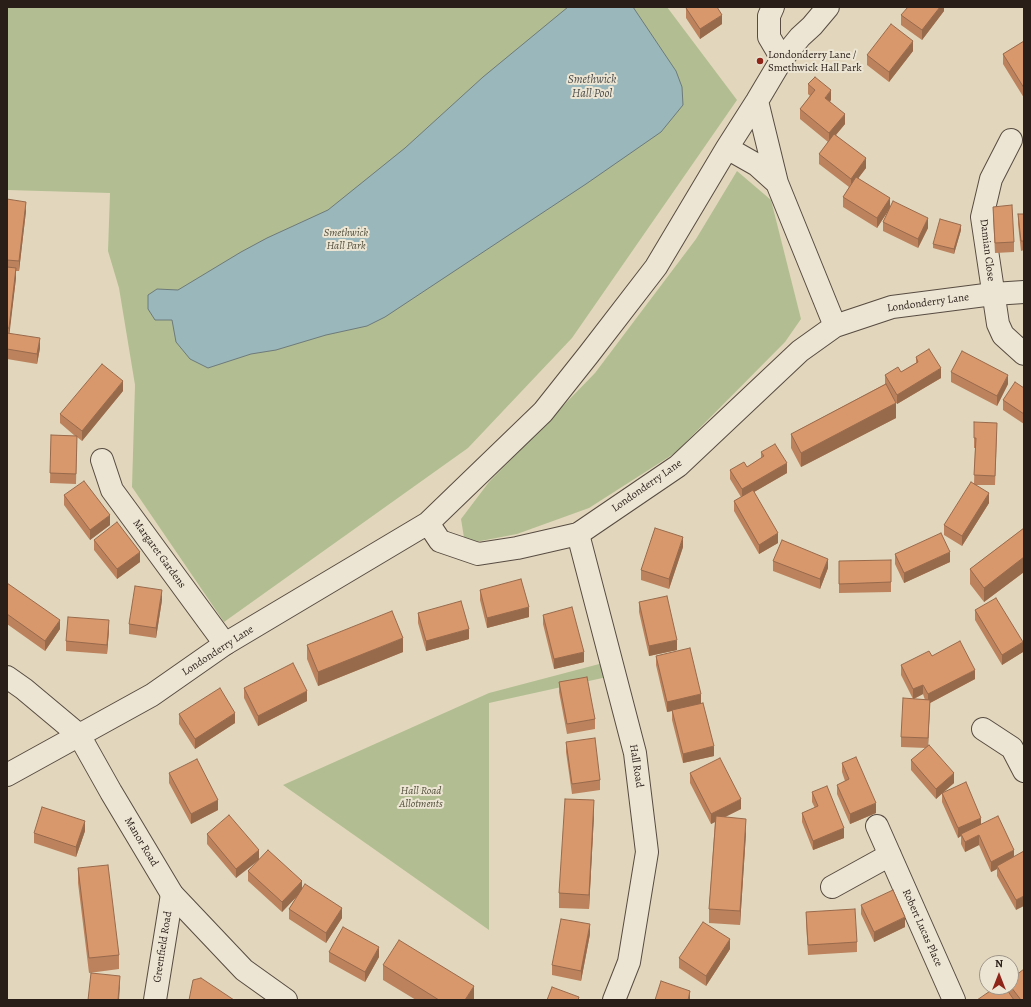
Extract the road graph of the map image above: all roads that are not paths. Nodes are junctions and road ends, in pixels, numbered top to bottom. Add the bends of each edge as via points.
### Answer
1 (773, 7) edge
2 (828, 7) edge
3 (782, 59) junction
4 (757, 101) junction
5 (1010, 140) dead end
6 (727, 148) junction
7 (777, 183) junction
8 (1024, 292) edge
9 (993, 294) junction
10 (835, 326) junction
11 (1024, 354) edge
12 (102, 460) dead end
13 (428, 523) junction
14 (578, 534) junction
15 (225, 644) junction
16 (7, 677) edge
17 (984, 729) dead end
18 (79, 735) junction
19 (1024, 772) edge
20 (7, 775) edge
21 (877, 826) dead end
22 (890, 855) junction
23 (832, 888) dead end
24 (172, 894) junction
25 (155, 1000) edge
26 (286, 1000) edge
27 (614, 1000) edge
28 (954, 1000) edge

1 - 3 street via 769,16 769,37
2 - 3 street, Londonderry Lane
3 - 4 street, Londonderry Lane
4 - 6 street, Londonderry Lane
4 - 7 street
5 - 9 street, Damian Close via 991,179 982,218
6 - 7 street via 758,165
6 - 13 street, Londonderry Lane via 656,267 543,412
7 - 10 street
8 - 9 street, Londonderry Lane
9 - 10 street, Londonderry Lane via 892,307
9 - 11 street, Damian Close via 998,324 1003,335
10 - 14 street, Londonderry Lane via 800,352 678,466
12 - 15 street, Margaret Gardens via 112,490
13 - 14 street, Londonderry Lane via 440,541 478,554
13 - 15 street, Londonderry Lane
14 - 27 street, Hall Road via 636,753 647,852 629,962
15 - 18 street, Londonderry Lane via 152,695
16 - 18 street, Manor Road
17 - 19 street via 1012,748
18 - 20 street, Londonderry Lane
18 - 24 street, Manor Road
21 - 22 street, Robert Lucas Place
22 - 23 street
22 - 28 street, Robert Lucas Place
24 - 25 street, Greenfield Road
24 - 26 street, Manor Road via 244,970

